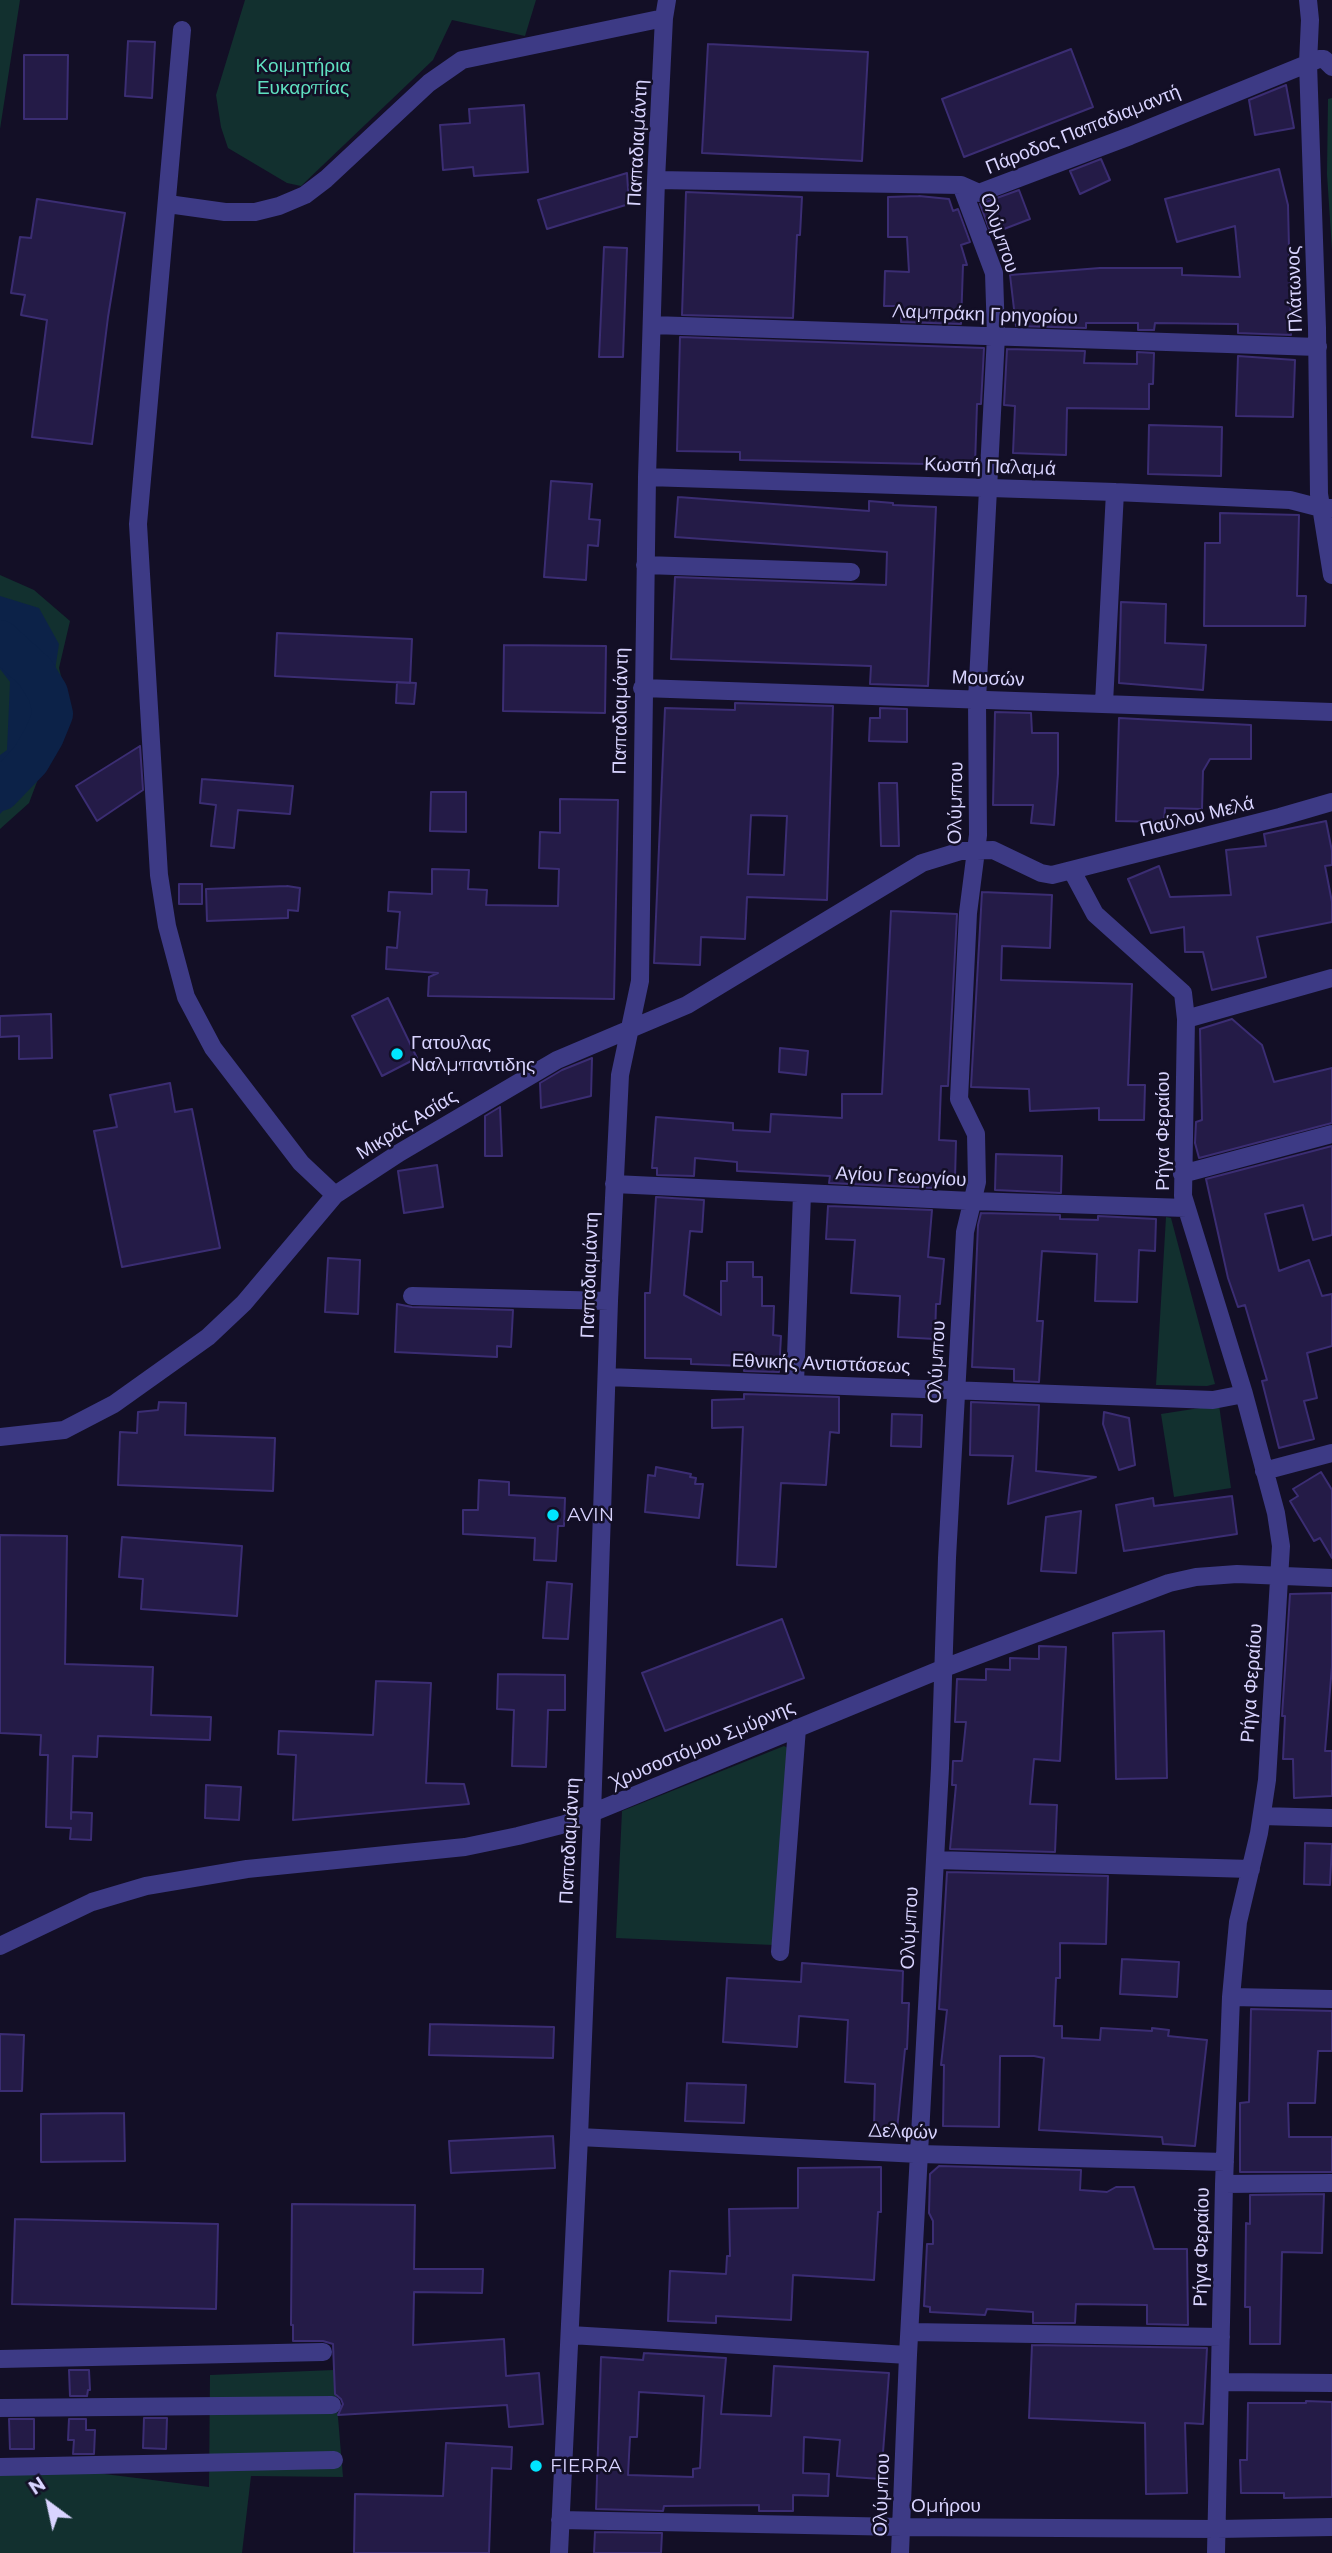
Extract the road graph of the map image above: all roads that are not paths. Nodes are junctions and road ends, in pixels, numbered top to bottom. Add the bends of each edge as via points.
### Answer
1 (1308, 0) edge
2 (666, 9) edge
3 (182, 30) dead end
4 (1308, 63) junction
5 (1332, 67) edge
6 (656, 180) junction
7 (961, 185) junction
8 (168, 204) junction
9 (652, 325) junction
10 (1325, 326) edge
11 (996, 337) junction
12 (1318, 347) junction
13 (647, 477) junction
14 (987, 488) junction
15 (1115, 492) junction
16 (1326, 508) edge
17 (645, 565) junction
18 (851, 572) dead end
19 (1332, 575) edge
20 (642, 688) junction
21 (977, 699) junction
22 (1104, 703) junction
23 (1332, 712) edge
24 (1332, 802) edge
25 (977, 850) junction
26 (1072, 871) junction
27 (1332, 978) edge
28 (1186, 1019) junction
29 (631, 1029) junction
30 (1332, 1134) edge
31 (1182, 1174) junction
32 (614, 1184) junction
33 (802, 1194) junction
34 (335, 1195) junction
35 (972, 1201) junction
36 (1186, 1208) junction
37 (412, 1296) dead end
38 (609, 1301) junction
39 (607, 1377) junction
40 (795, 1384) junction
41 (956, 1390) junction
42 (1244, 1394) junction
43 (0, 1437) edge
44 (1332, 1453) edge
45 (1264, 1471) junction
46 (1279, 1575) junction
47 (1332, 1578) edge
48 (944, 1668) junction
49 (797, 1728) junction
50 (592, 1814) junction
51 (1262, 1816) junction
52 (1332, 1818) edge
53 (935, 1860) junction
54 (1251, 1869) junction
55 (0, 1946) edge
56 (780, 1952) dead end
57 (1231, 1997) junction
58 (1332, 1999) edge
59 (579, 2137) junction
60 (919, 2154) junction
61 (1225, 2162) junction
62 (1224, 2183) junction
63 (1332, 2183) edge
64 (909, 2332) junction
65 (570, 2335) junction
66 (1221, 2337) junction
67 (323, 2352) dead end
68 (908, 2355) junction
69 (0, 2359) edge
70 (1220, 2382) junction
71 (1332, 2383) edge
72 (331, 2405) dead end
73 (0, 2408) edge
74 (334, 2460) dead end
75 (0, 2467) edge
76 (560, 2519) junction
77 (902, 2527) junction
78 (1332, 2527) edge
79 (1217, 2529) junction
80 (559, 2553) edge
81 (900, 2553) edge
82 (1216, 2553) edge

1 - 4 street, Πλάτωνος
2 - 6 street, Παπαδιαμάντη
2 - 8 street via 461,60 429,83 326,179 279,206 225,212
3 - 8 street
4 - 5 street via 1324,59
4 - 7 street, Πάροδος Παπαδιαμαντή via 988,190 979,193
4 - 10 street, Πλάτωνος
6 - 7 street, Πάροδος Παπαδιαμαντή
6 - 9 street, Παπαδιαμάντη
7 - 11 street, Ολύμπου via 993,273
8 - 34 street via 138,524 159,875 167,926 186,997 213,1048 301,1163
9 - 11 street, Λαμπράκη Γρηγορίου
9 - 13 street, Παπαδιαμάντη
10 - 12 street, Πλάτωνος
11 - 12 street, Λαμπράκη Γρηγορίου
11 - 14 street, Ολύμπου
12 - 16 street, Πλάτωνος
13 - 14 street, Κωστή Παλαμά
13 - 17 street, Παπαδιαμάντη
14 - 15 street, Κωστή Παλαμά
14 - 21 street, Ολύμπου
15 - 16 street, Κωστή Παλαμά via 1290,500
15 - 22 street
16 - 19 street, Πλάτωνος
17 - 18 street
17 - 20 street, Παπαδιαμάντη
20 - 21 street, Μουσών
20 - 29 street, Παπαδιαμάντη via 640,982
21 - 22 street, Μουσών
21 - 25 street, Ολύμπου
22 - 23 street, Μουσών
24 - 26 street, Παύλου Μελά
25 - 26 street, Μικράς Ασίας via 1000,852 1044,874
25 - 29 street, Μικράς Ασίας via 922,863 687,1005
25 - 35 street, Ολύμπου via 968,913 959,1099 976,1135 977,1182
26 - 28 street, Ρήγα Φεραίου via 1095,914 1179,987
27 - 28 street
28 - 31 street, Ρήγα Φεραίου
29 - 32 street, Παπαδιαμάντη via 620,1075
29 - 34 street, Μικράς Ασίας via 557,1060
30 - 31 street
31 - 36 street, Ρήγα Φεραίου
32 - 33 street, Αγίου Γεωργίου
32 - 38 street, Παπαδιαμάντη
33 - 35 street, Αγίου Γεωργίου
33 - 40 street
34 - 43 street, Μικράς Ασίας via 244,1303 186,1354 114,1404 64,1430
35 - 36 street, Αγίου Γεωργίου
35 - 41 street, Ολύμπου via 965,1232
36 - 42 street, Ρήγα Φεραίου
37 - 38 street
38 - 39 street, Παπαδιαμάντη
39 - 40 street, Εθνικής Αντιστάσεως
39 - 50 street, Παπαδιαμάντη
40 - 41 street, Εθνικής Αντιστάσεως
41 - 42 street, Εθνικής Αντιστάσεως via 1213,1400
41 - 48 street, Ολύμπου
42 - 45 street, Ρήγα Φεραίου
44 - 45 street
45 - 46 street, Ρήγα Φεραίου via 1279,1528
46 - 47 street, Χρυσοστόμου Σμύρνης
46 - 48 street, Χρυσοστόμου Σμύρνης via 1177,1580
46 - 51 street, Ρήγα Φεραίου
48 - 49 street, Χρυσοστόμου Σμύρνης
48 - 53 street, Ολύμπου
49 - 50 street, Χρυσοστόμου Σμύρνης
49 - 56 street
50 - 55 street, Χρυσοστόμου Σμύρνης via 465,1847 247,1869 146,1886 92,1902
50 - 59 street, Παπαδιαμάντη
51 - 52 street
51 - 54 street, Ρήγα Φεραίου
53 - 54 street
53 - 60 street, Ολύμπου
54 - 57 street, Ρήγα Φεραίου via 1238,1922
57 - 58 street
57 - 61 street, Ρήγα Φεραίου
59 - 60 street, Δελφών
59 - 65 street, Παπαδιαμάντη
60 - 61 street, Δελφών
60 - 64 street, Ολύμπου
61 - 62 street, Ρήγα Φεραίου
62 - 63 street
62 - 66 street, Ρήγα Φεραίου
64 - 66 street
64 - 68 street, Ολύμπου
65 - 68 street
65 - 76 street, Παπαδιαμάντη
66 - 70 street, Ρήγα Φεραίου
67 - 69 street
68 - 77 street, Ολύμπου
70 - 71 street
70 - 79 street, Ρήγα Φεραίου
72 - 73 street
74 - 75 street
76 - 77 street, Ομήρου
76 - 80 street, Παπαδιαμάντη
77 - 79 street, Ομήρου
77 - 81 street, Ολύμπου
78 - 79 street, Ομήρου
79 - 82 street, Ρήγα Φεραίου

